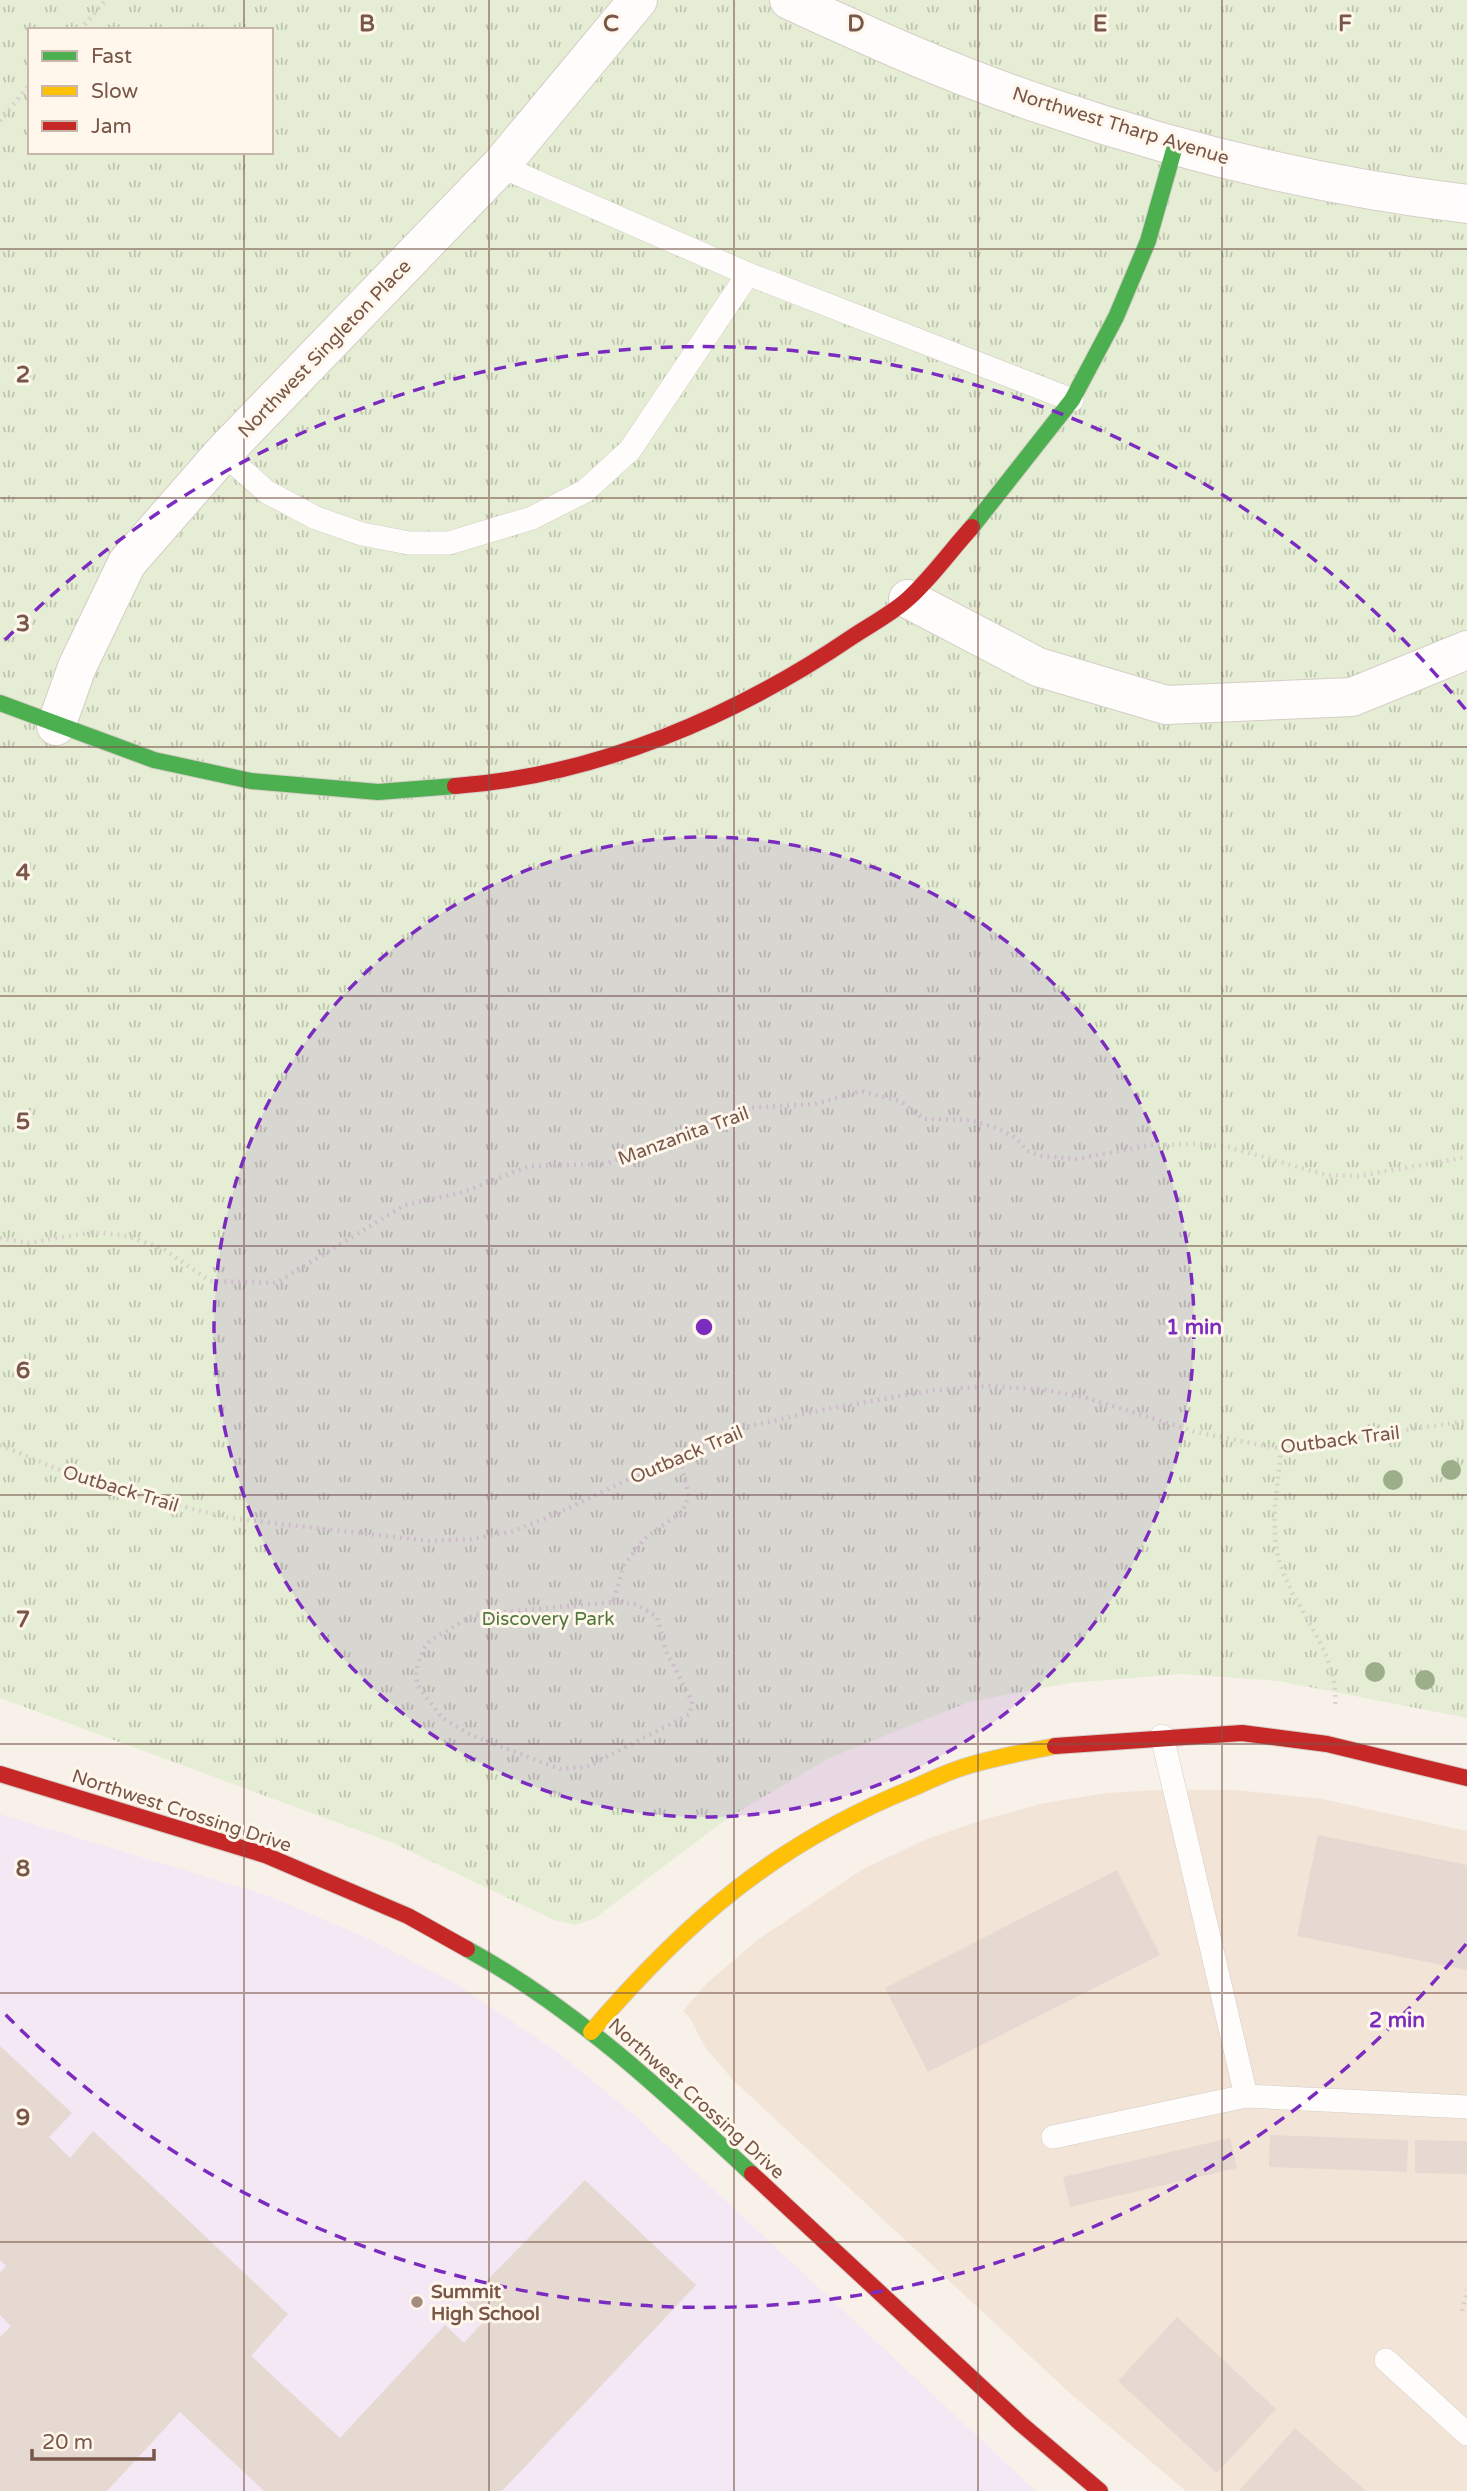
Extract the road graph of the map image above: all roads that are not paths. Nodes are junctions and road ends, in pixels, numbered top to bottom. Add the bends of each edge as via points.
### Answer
1 (638, 0) edge
2 (789, 0) edge
3 (1175, 146) junction
4 (500, 166) junction
5 (1467, 204) edge
6 (748, 274) junction
7 (1072, 400) junction
8 (223, 453) junction
9 (908, 598) junction
10 (1467, 650) edge
11 (0, 703) edge
12 (57, 726) junction
13 (1162, 1736) junction
14 (0, 1774) edge
15 (1467, 1778) edge
16 (591, 2032) junction
17 (1246, 2096) junction
18 (1467, 2107) edge
19 (1054, 2137) dead end
20 (1386, 2360) dead end
21 (1467, 2434) edge
22 (1100, 2491) edge

1 - 4 street, Northwest Singleton Place
2 - 3 street, Northwest Tharp Avenue via 905,53
3 - 5 street, Northwest Tharp Avenue via 1321,180
3 - 7 street via 1148,241 1116,317
4 - 6 lane
4 - 8 street, Northwest Singleton Place
6 - 7 lane
6 - 8 lane via 630,450 585,491 532,519 449,543 409,543 362,534 316,518 267,492
7 - 9 street via 997,499
8 - 12 street, Northwest Singleton Place via 127,562 77,667
9 - 10 street via 1038,667 1166,705 1352,697
9 - 12 street via 818,660 716,716 620,752 502,783 378,792 251,781 154,760
11 - 12 street
13 - 15 street via 1242,1732 1327,1744
13 - 16 street via 1063,1744 966,1766 867,1806 770,1861 708,1909 638,1977
13 - 17 lane
14 - 16 street, Northwest Crossing Drive via 265,1856 408,1916 513,1974
16 - 22 street, Northwest Crossing Drive via 659,2087 1020,2423
17 - 18 lane
17 - 19 lane
20 - 21 lane

